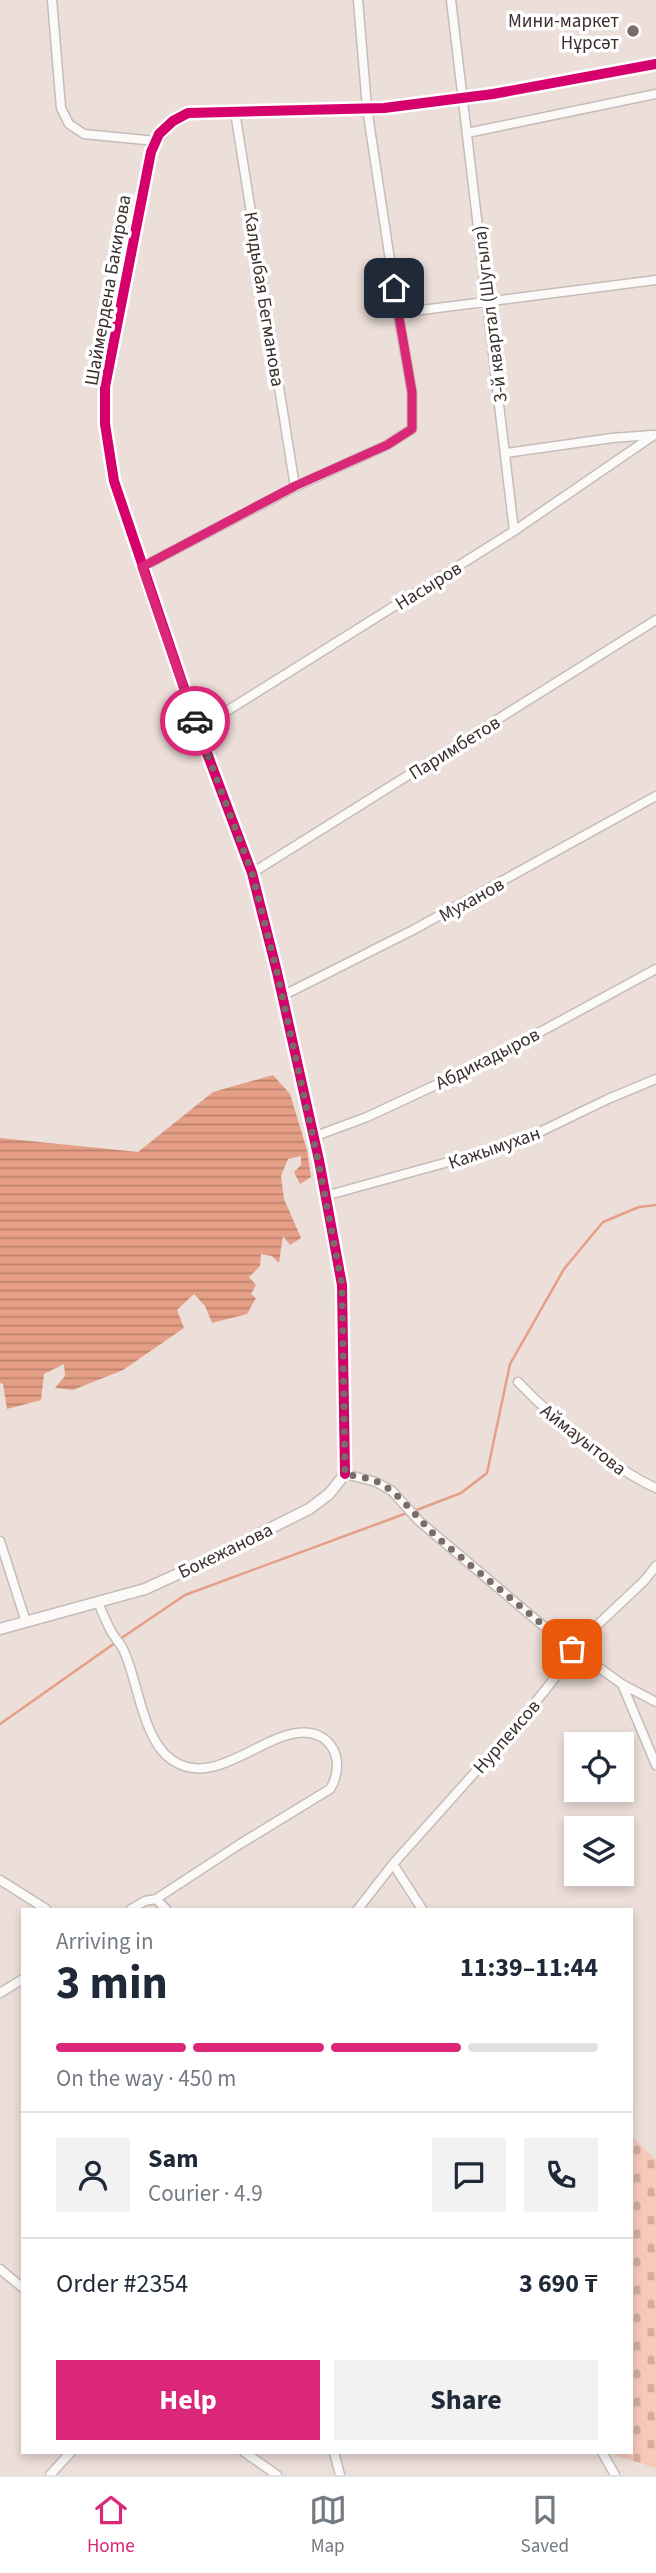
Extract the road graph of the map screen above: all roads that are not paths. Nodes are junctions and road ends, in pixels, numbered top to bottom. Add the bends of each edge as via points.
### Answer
1 (52, 0) edge
2 (358, 0) edge
3 (451, 0) edge
4 (656, 64) edge
5 (656, 94) edge
6 (463, 97) junction
7 (367, 108) junction
8 (235, 112) junction
9 (467, 133) junction
10 (156, 141) junction
11 (656, 280) edge
12 (488, 300) junction
13 (398, 313) junction
14 (655, 435) edge
15 (506, 453) junction
16 (295, 486) junction
17 (514, 531) junction
18 (142, 567) junction
19 (656, 620) edge
20 (198, 729) junction
21 (656, 796) edge
22 (252, 873) junction
23 (656, 969) edge
24 (282, 996) junction
25 (656, 1079) edge
26 (313, 1137) junction
27 (325, 1196) junction
28 (518, 1382) dead end
29 (345, 1474) junction
30 (656, 1488) edge
31 (0, 1541) edge
32 (656, 1566) edge
33 (98, 1602) junction
34 (26, 1622) junction
35 (0, 1629) edge
36 (572, 1649) junction
37 (622, 1684) junction
38 (656, 1702) edge
39 (656, 1765) edge
40 (393, 1864) junction
41 (0, 1880) edge
42 (156, 1899) junction
43 (44, 1908) edge
44 (133, 1908) edge
45 (165, 1908) edge
46 (359, 1908) edge
47 (421, 1908) edge
48 (21, 1980) edge
49 (0, 1993) edge
50 (0, 2269) edge
51 (21, 2284) edge
52 (69, 2454) edge
53 (247, 2454) edge
54 (335, 2454) edge
55 (603, 2454) edge
56 (50, 2475) edge
57 (277, 2475) edge
58 (340, 2475) edge
59 (615, 2475) edge

1 - 10 street via 61,108 69,124 84,134
2 - 7 street
3 - 6 street, 3-й квартал (Шугыла)
4 - 6 street, Шаймердена Бакирова
5 - 9 street
6 - 7 street, Шаймердена Бакирова
6 - 9 street, 3-й квартал (Шугыла)
7 - 8 street, Шаймердена Бакирова
7 - 13 street
8 - 10 street, Шаймердена Бакирова via 188,113 173,121
8 - 16 street, Калдыбая Бегманова
9 - 12 street, 3-й квартал (Шугыла)
10 - 18 street, Шаймердена Бакирова via 105,387 105,424 114,481
11 - 12 street
12 - 13 street
12 - 15 street, 3-й квартал (Шугыла)
13 - 16 street via 412,392 412,429
14 - 15 street
14 - 17 street, Насыров
15 - 17 street, 3-й квартал (Шугыла)
16 - 18 street
17 - 20 street, Насыров
18 - 20 street, Шаймердена Бакирова
19 - 22 street, Паримбетов
20 - 22 street, Шаймердена Бакирова
21 - 24 street, Муханов via 414,930
22 - 24 street, Шаймердена Бакирова
23 - 26 street, Абдикадыров via 485,1062
24 - 26 street, Шаймердена Бакирова
25 - 27 street, Кажымухан via 517,1143
26 - 27 street, Шаймердена Бакирова
27 - 29 street, Шаймердена Бакирова via 342,1285
28 - 30 street, Аймауытова via 547,1412 634,1478
29 - 33 street, Бокежанова via 309,1509 145,1589
29 - 36 street via 392,1491 419,1521
31 - 34 street
32 - 36 street, Нурпеисов
33 - 34 street, Бокежанова
33 - 42 street via 123,1649 155,1740 172,1761 209,1767 298,1733 325,1740 339,1761 330,1789
34 - 35 street, Бокежанова
36 - 37 street
36 - 40 street, Нурпеисов via 519,1723
37 - 38 street
37 - 39 street
40 - 46 street, Нурпеисов
40 - 47 street
41 - 43 street
42 - 44 street
42 - 45 street
48 - 49 street
50 - 51 street
52 - 56 street
53 - 57 street
54 - 58 street
55 - 59 street

